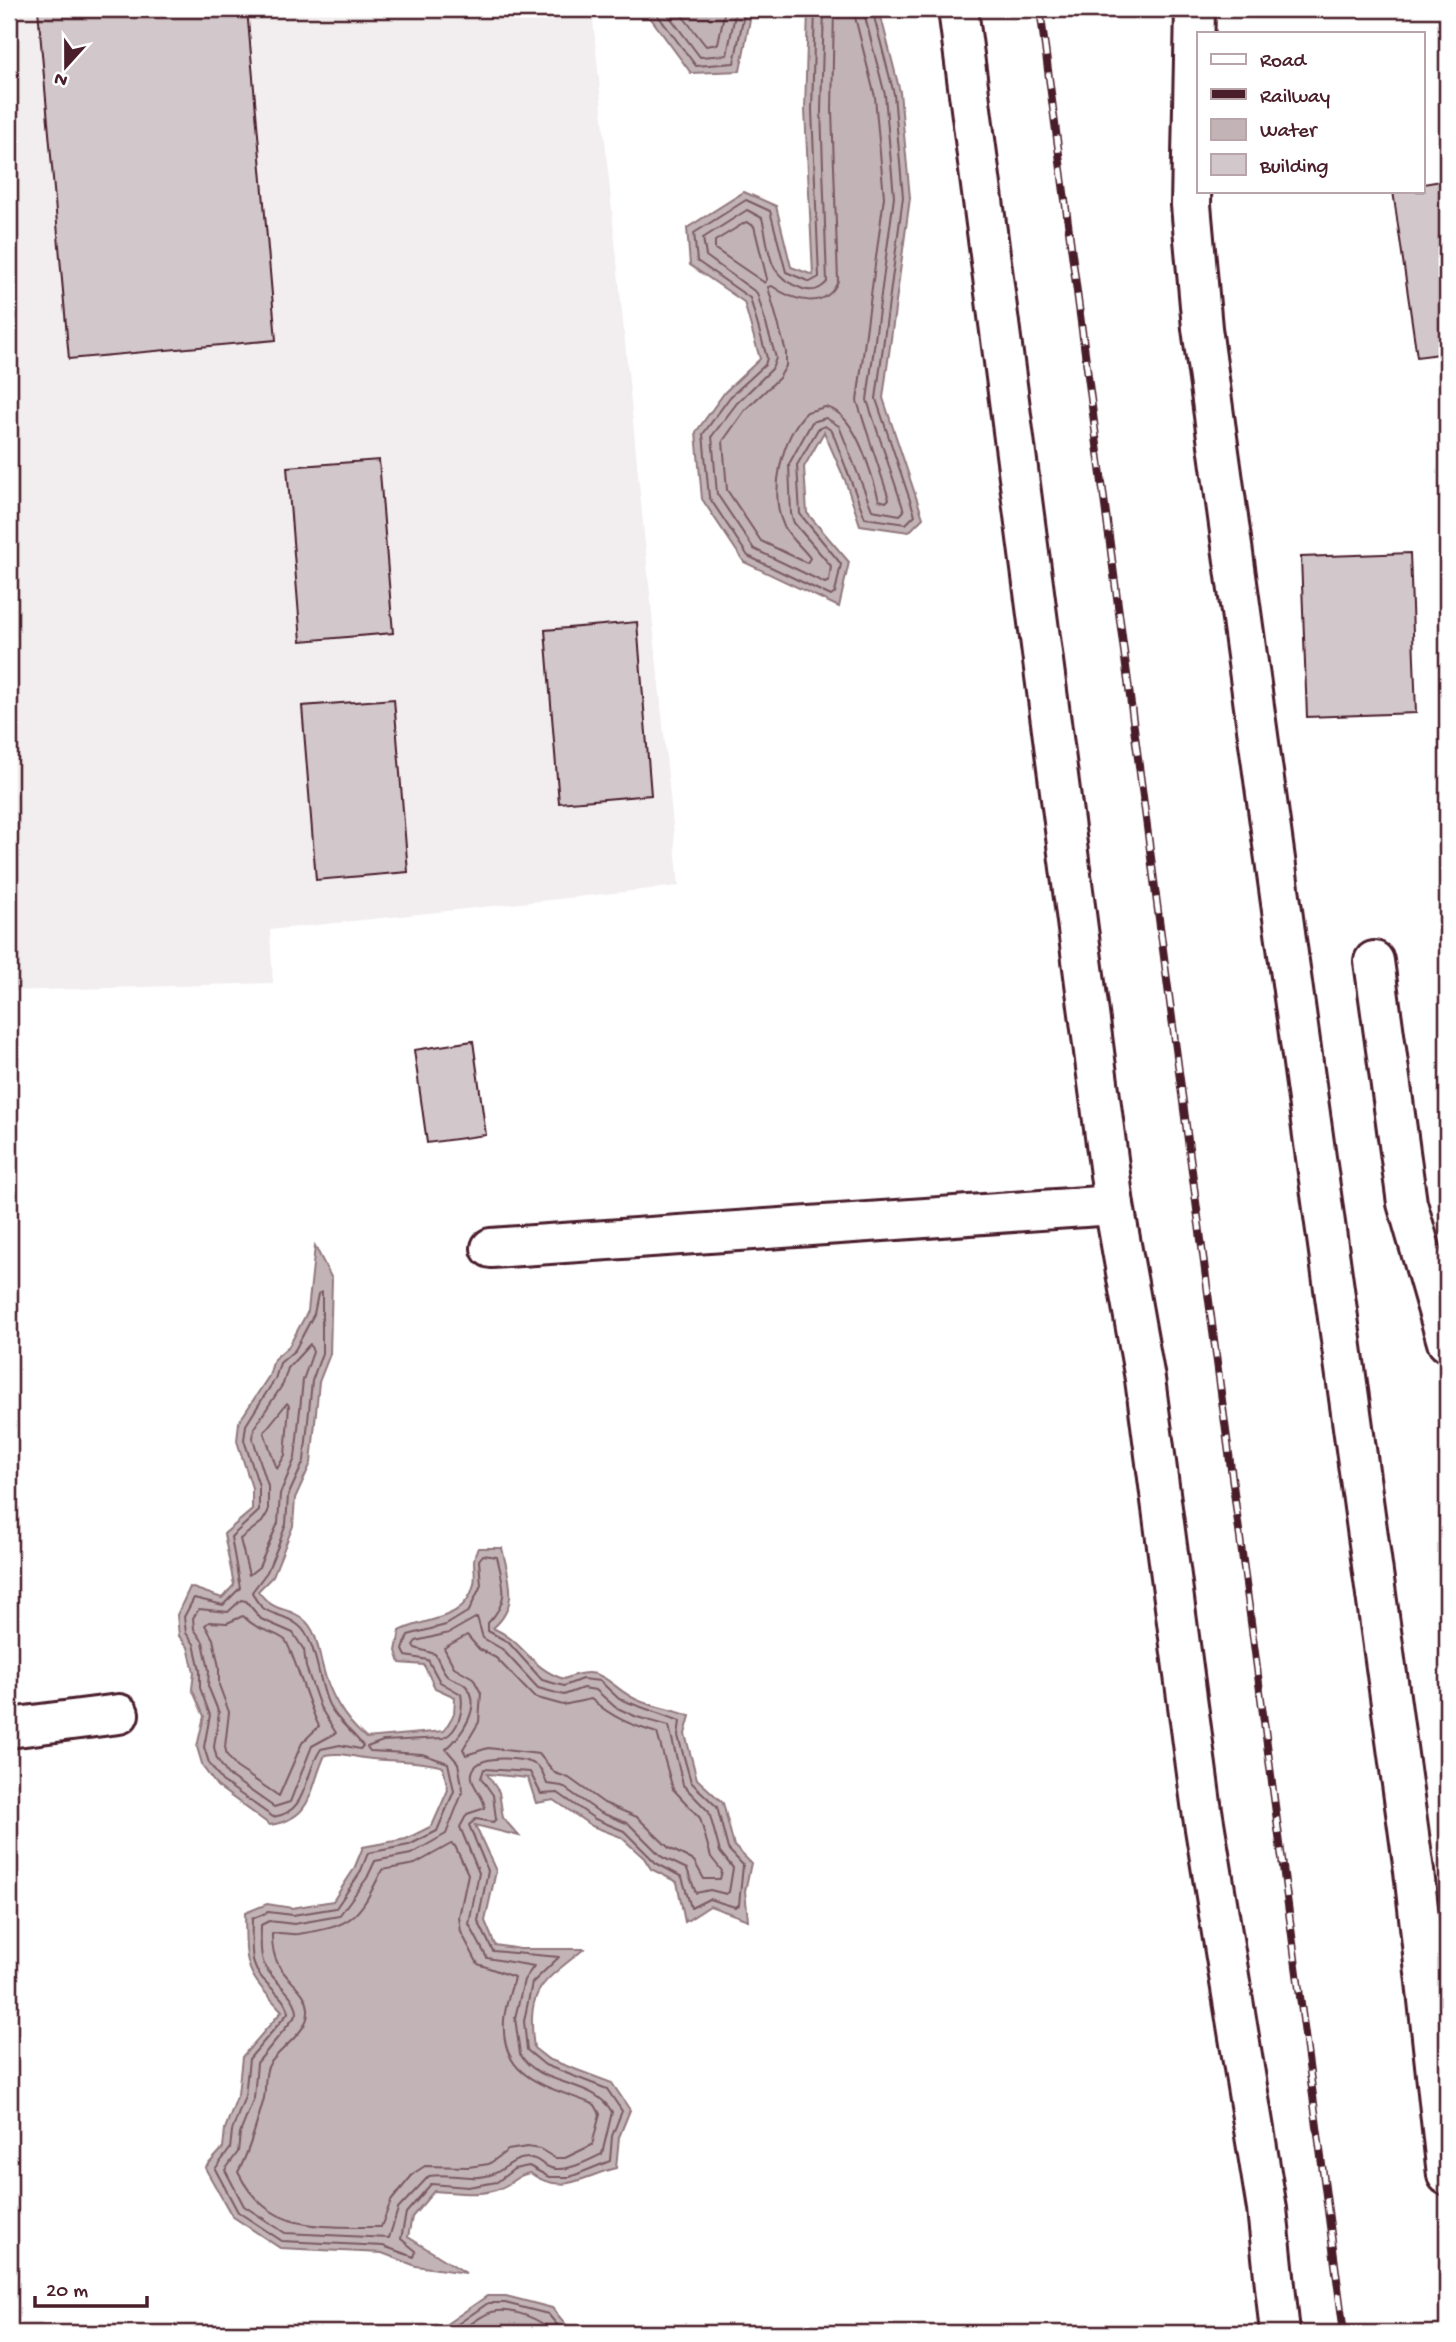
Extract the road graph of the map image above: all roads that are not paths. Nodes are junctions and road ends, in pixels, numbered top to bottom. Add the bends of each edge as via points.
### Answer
1 (958, 9) edge
2 (1195, 9) edge
3 (1374, 961) dead end
4 (1114, 1205) junction
5 (491, 1248) dead end
6 (1447, 1342) edge
7 (120, 1714) dead end
8 (9, 1727) edge
9 (1447, 2175) edge
10 (1280, 2333) edge

1 - 4 street
2 - 9 street via 1191,205 1202,328 1414,1871
3 - 6 street via 1407,1203
4 - 5 street
4 - 10 street via 1145,1379 1200,1804 1267,2210
7 - 8 street

